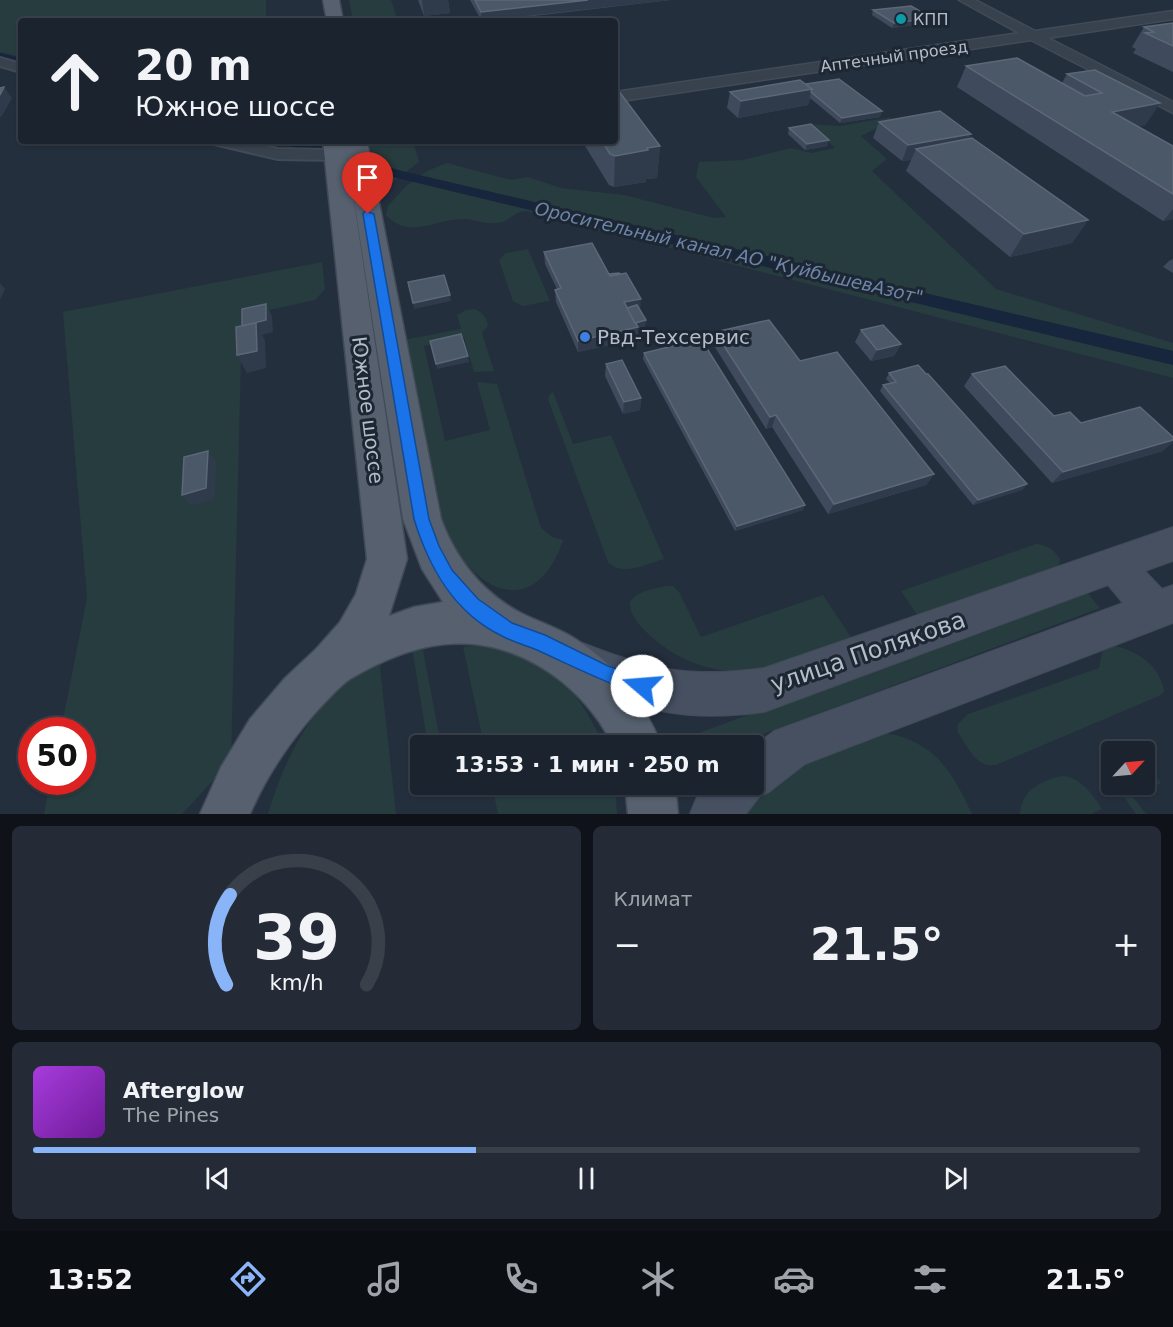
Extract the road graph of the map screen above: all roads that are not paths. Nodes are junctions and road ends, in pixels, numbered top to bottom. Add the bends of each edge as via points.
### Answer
1 (316, 0) edge
2 (332, 0) edge
3 (965, 0) edge
4 (1173, 15) edge
5 (319, 18) edge
6 (335, 18) edge
7 (1033, 35) junction
8 (0, 62) edge
9 (18, 67) edge
10 (618, 97) edge
11 (1173, 108) edge
12 (233, 144) edge
13 (342, 146) edge
14 (1173, 544) edge
15 (1115, 565) junction
16 (1164, 607) edge
17 (507, 630) junction
18 (559, 652) junction
19 (332, 665) junction
20 (632, 735) edge
21 (764, 767) edge
22 (651, 795) edge
23 (732, 795) edge
24 (225, 814) edge
25 (653, 814) edge
26 (714, 814) edge

1 - 5 main road
2 - 6 main road
3 - 7 street
4 - 7 street, Аптечный проезд
7 - 10 street, Аптечный проезд
7 - 11 street
8 - 9 street
12 - 13 street via 278,154
13 - 17 main road, Южное шоссе via 431,549 446,576 472,605
13 - 19 main road, Южное шоссе via 387,559 368,616
14 - 15 main road, улица Полякова
15 - 16 main road
15 - 18 main road, улица Полякова via 764,690 720,696 660,689 606,674
16 - 21 main road via 790,747
17 - 18 main road, Южное шоссе
17 - 19 main road, Южное шоссе via 473,622 440,623 371,645
18 - 20 main road, Южное шоссе via 592,678 618,707
19 - 24 main road, Южное шоссе via 301,694 267,736
22 - 25 main road
23 - 26 main road

